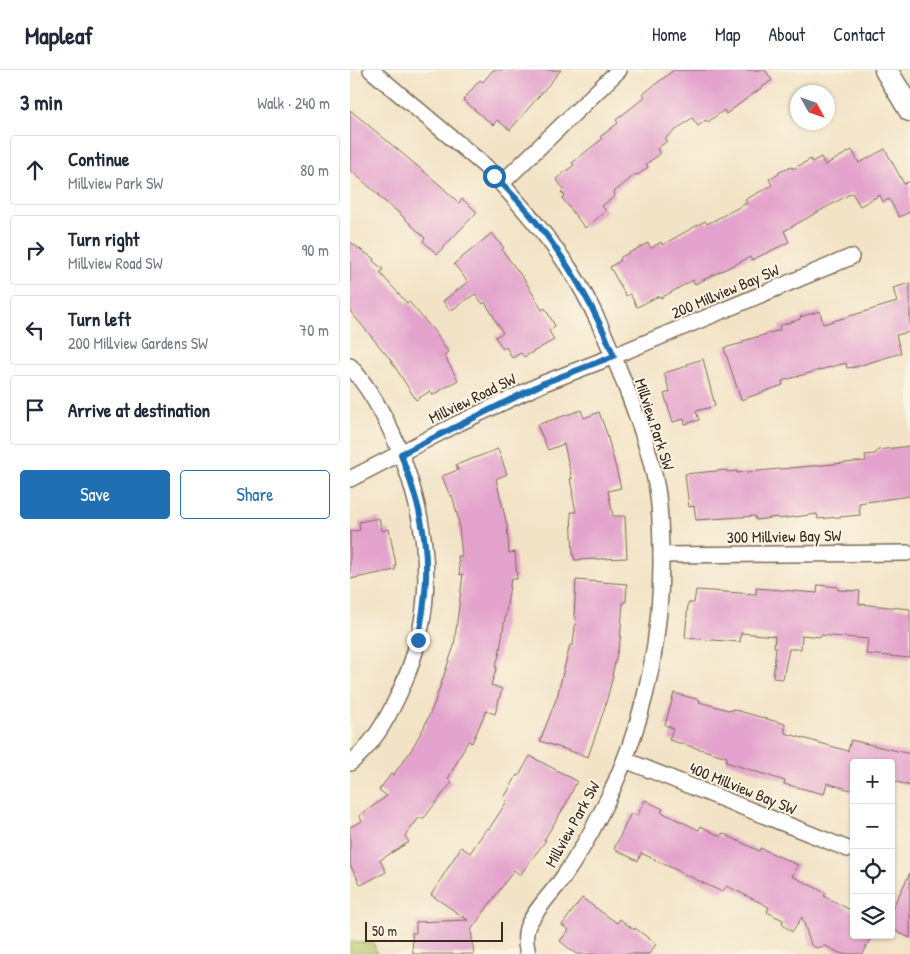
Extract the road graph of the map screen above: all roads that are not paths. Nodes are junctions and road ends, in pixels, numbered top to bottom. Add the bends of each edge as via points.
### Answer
1 (370, 70) edge
2 (619, 70) edge
3 (886, 70) edge
4 (910, 110) edge
5 (502, 183) junction
6 (851, 257) dead end
7 (614, 356) junction
8 (350, 366) edge
9 (401, 454) junction
10 (350, 479) edge
11 (906, 553) dead end
12 (661, 555) junction
13 (624, 760) junction
14 (350, 763) edge
15 (848, 849) dead end
16 (527, 949) edge

1 - 5 street, Millview Park SW
2 - 5 street
3 - 4 main road
5 - 7 street, Millview Park SW via 543,231 572,272
6 - 7 street, 200 Millview Bay SW
7 - 9 street, Millview Road SW via 544,383
7 - 12 street, Millview Park SW via 649,456 657,490
8 - 9 street via 390,427
9 - 10 street, Millview Road SW
9 - 14 street via 422,521 426,559 424,611 406,678 393,706 381,729
11 - 12 street, 300 Millview Bay SW
12 - 13 street, Millview Park SW via 660,599 646,697
13 - 15 street, 400 Millview Bay SW
13 - 16 street, Millview Park SW via 581,849 531,920 526,930

